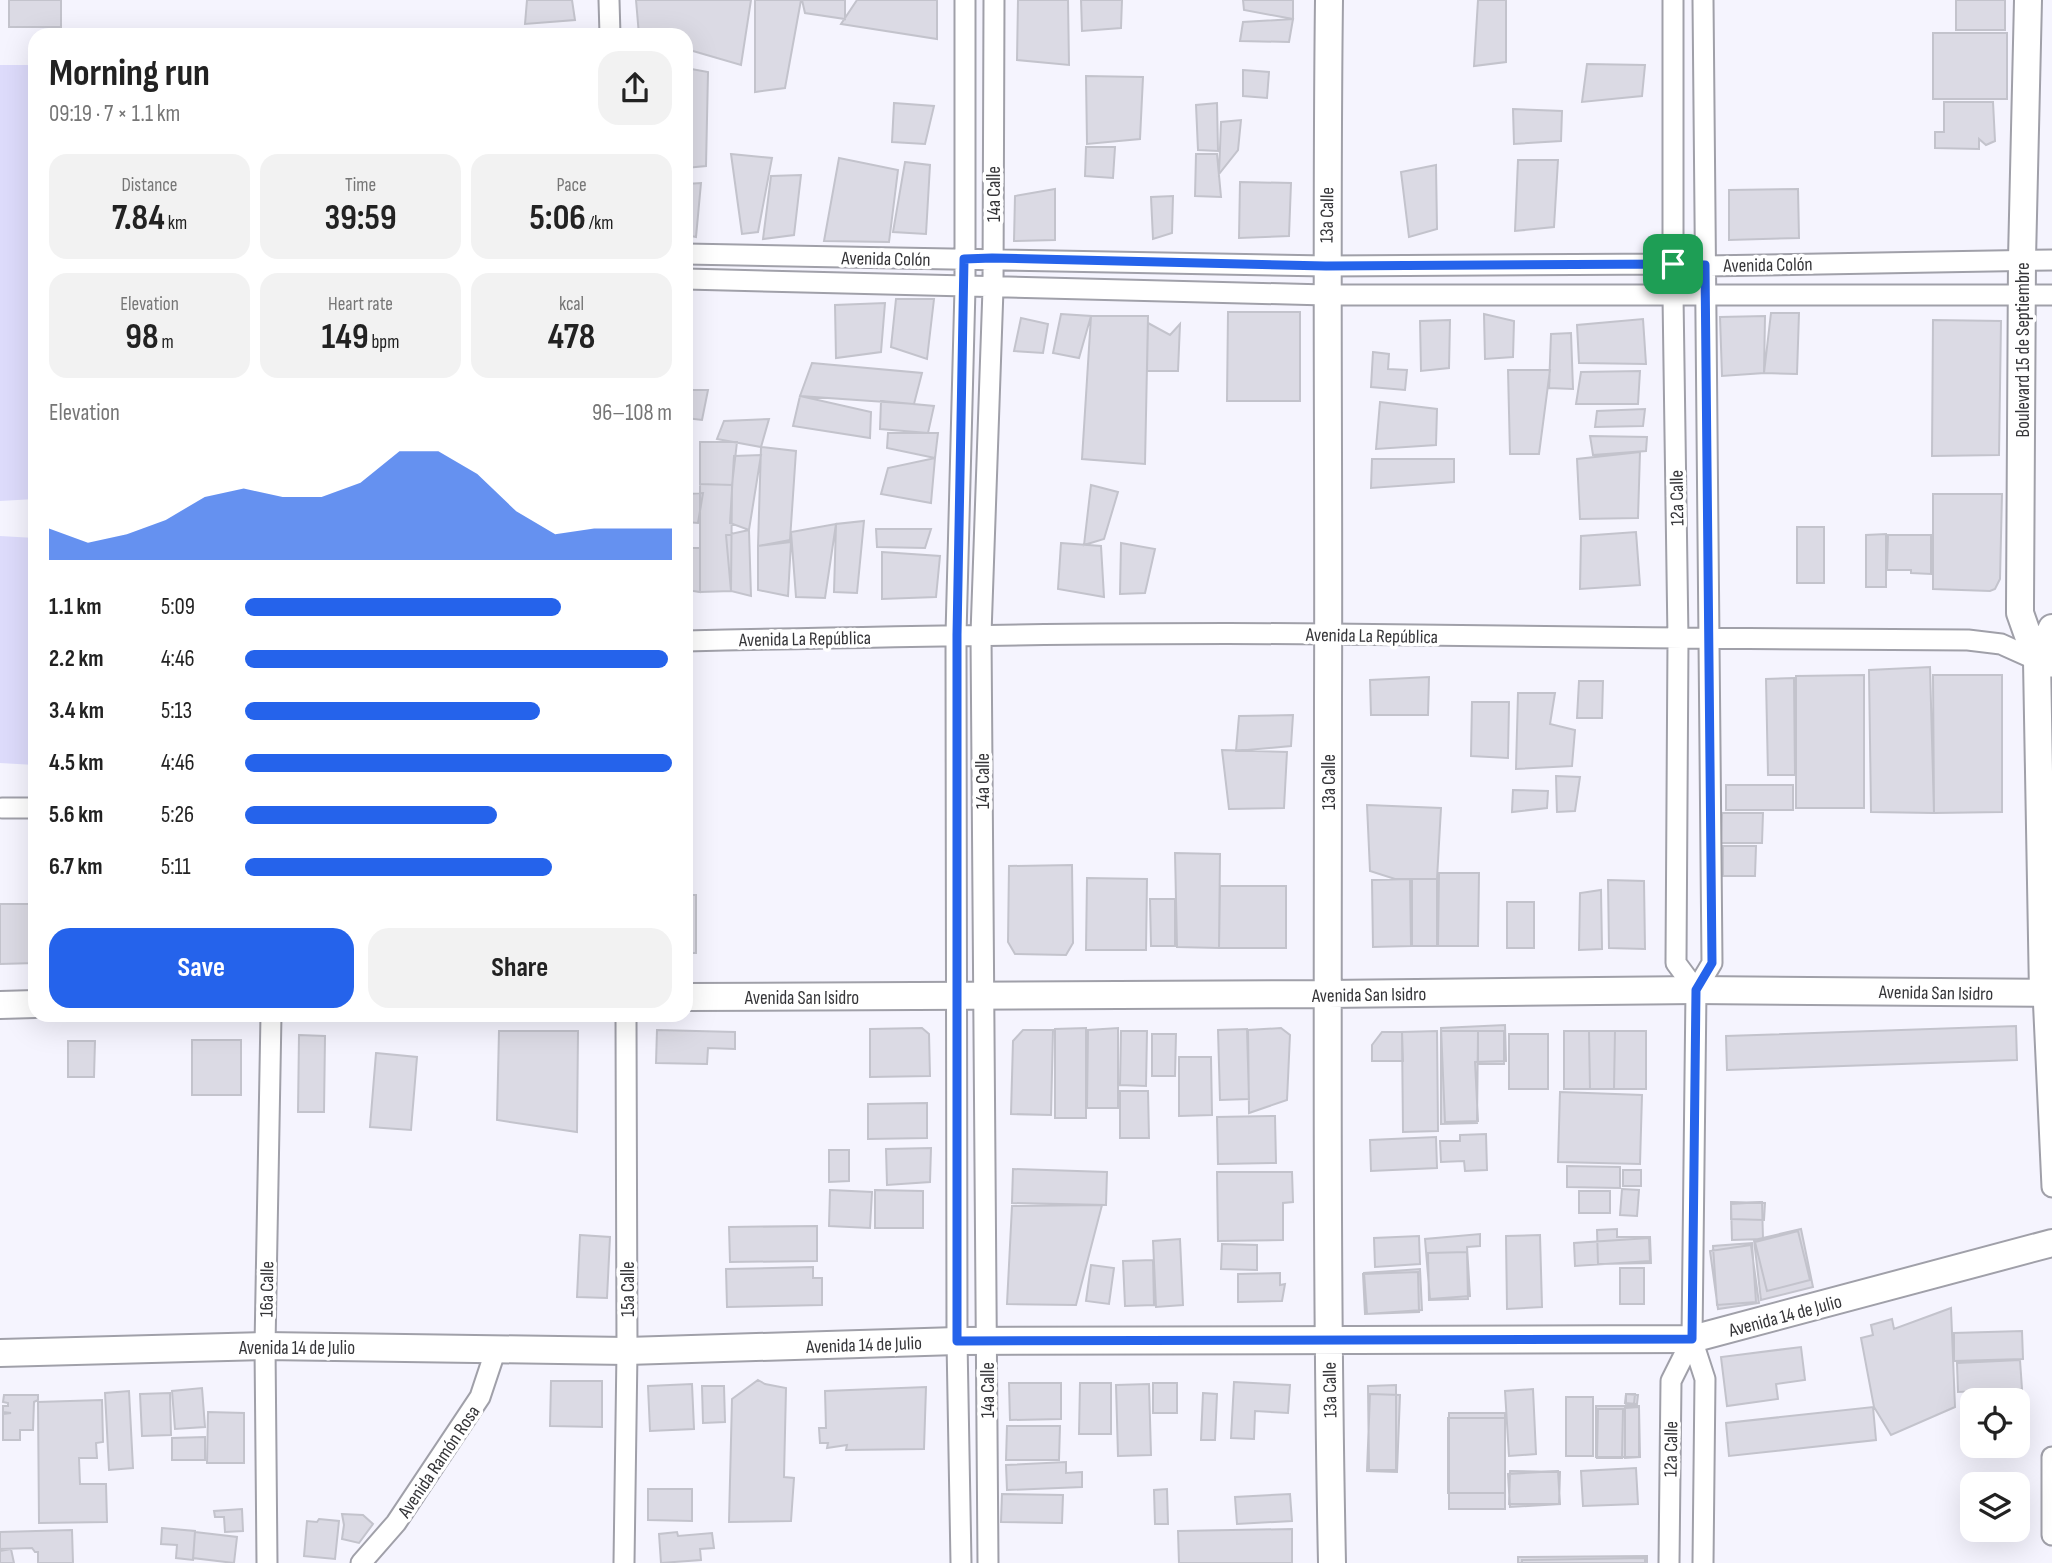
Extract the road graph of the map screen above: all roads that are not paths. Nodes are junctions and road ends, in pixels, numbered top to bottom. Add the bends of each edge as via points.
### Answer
1 (609, 0) edge
2 (965, 0) edge
3 (994, 0) edge
4 (1329, 0) edge
5 (1673, 0) edge
6 (1703, 0) edge
7 (2028, 0) edge
8 (610, 28) edge
9 (693, 254) edge
10 (992, 258) junction
11 (964, 259) junction
12 (2022, 259) junction
13 (2052, 260) edge
14 (1673, 264) junction
15 (1705, 265) junction
16 (1326, 266) junction
17 (693, 279) edge
18 (965, 288) junction
19 (993, 289) junction
20 (1326, 295) junction
21 (2052, 295) edge
22 (1673, 296) junction
23 (1705, 296) junction
24 (2023, 296) junction
25 (2052, 628) edge
26 (981, 634) junction
27 (1328, 634) junction
28 (957, 635) junction
29 (1678, 639) junction
30 (1708, 639) junction
31 (693, 640) edge
32 (2045, 664) edge
33 (2, 808) dead end
34 (28, 808) edge
35 (1696, 990) junction
36 (2047, 993) edge
37 (984, 994) junction
38 (1328, 994) junction
39 (957, 995) junction
40 (693, 997) edge
41 (28, 1004) edge
42 (0, 1005) edge
43 (271, 1022) edge
44 (626, 1022) edge
45 (2052, 1188) edge
46 (2052, 1243) edge
47 (1692, 1339) junction
48 (1328, 1340) junction
49 (957, 1341) junction
50 (986, 1342) junction
51 (265, 1346) junction
52 (496, 1349) junction
53 (627, 1351) junction
54 (0, 1353) edge
55 (2052, 1457) edge
56 (2052, 1535) edge
57 (267, 1563) edge
58 (361, 1563) edge
59 (624, 1563) edge
60 (961, 1563) edge
61 (988, 1563) edge
62 (1332, 1563) edge
63 (1669, 1563) edge
64 (1703, 1563) edge

1 - 8 street
2 - 11 street, 14a Calle
3 - 10 street, 14a Calle
4 - 16 street, 13a Calle
5 - 14 street, 12a Calle
6 - 15 street, 12a Calle
7 - 12 street, Boulevard 15 de Septiembre
9 - 11 street, Avenida Colón
10 - 11 street, Avenida Colón
10 - 16 street, Avenida Colón
10 - 19 street, 14a Calle
11 - 18 street, 14a Calle
12 - 13 street, Avenida Colón
12 - 15 street, Avenida Colón
12 - 24 street, Boulevard 15 de Septiembre
14 - 15 street, Avenida Colón
14 - 16 street, Avenida Colón
14 - 22 street, 12a Calle
15 - 23 street, 12a Calle
16 - 20 street, 13a Calle
17 - 18 street, Avenida Colón
18 - 19 street, Avenida Colón
18 - 28 street, 14a Calle
19 - 20 street, Avenida Colón
19 - 26 street, 14a Calle
20 - 22 street, Avenida Colón
20 - 27 street, 13a Calle
21 - 24 street, Avenida Colón
22 - 23 street, Avenida Colón
22 - 29 street, 12a Calle
23 - 24 street, Avenida Colón
23 - 30 street, 12a Calle
24 - 32 street, Boulevard 15 de Septiembre via 2020,613
25 - 32 street
26 - 27 street, Avenida La República
26 - 28 street, Avenida La República
26 - 37 street, 14a Calle
27 - 29 street, Avenida La República
27 - 38 street, 13a Calle
28 - 31 street, Avenida La República
28 - 39 street, 14a Calle
29 - 30 street, Avenida La República
29 - 35 street, 12a Calle via 1676,963
30 - 32 street, Avenida La República via 1968,640 2001,644
30 - 35 street, 12a Calle via 1712,963
32 - 36 street
33 - 34 street
35 - 36 street, Avenida San Isidro
35 - 38 street, Avenida San Isidro
35 - 47 street, 12a Calle
36 - 45 street
37 - 38 street, Avenida San Isidro
37 - 39 street, Avenida San Isidro
37 - 50 street, 14a Calle
38 - 48 street, 13a Calle
39 - 40 street, Avenida San Isidro
39 - 49 street, 14a Calle
41 - 42 street
43 - 51 street, 16a Calle
44 - 53 street, 15a Calle
46 - 47 street, Avenida 14 de Julio
47 - 48 street, Avenida 14 de Julio
47 - 63 street, 12a Calle via 1671,1381
47 - 64 street, 12a Calle via 1705,1379
48 - 50 street, Avenida 14 de Julio
48 - 62 street, 13a Calle
49 - 50 street, Avenida 14 de Julio
49 - 53 street, Avenida 14 de Julio
49 - 60 street, 14a Calle
50 - 61 street, 14a Calle
51 - 52 street, Avenida 14 de Julio
51 - 54 street, Avenida 14 de Julio
51 - 57 street, 16a Calle
52 - 53 street, Avenida 14 de Julio
52 - 58 street, Avenida Ramón Rosa via 480,1397 396,1523
53 - 59 street, 15a Calle
55 - 56 street

